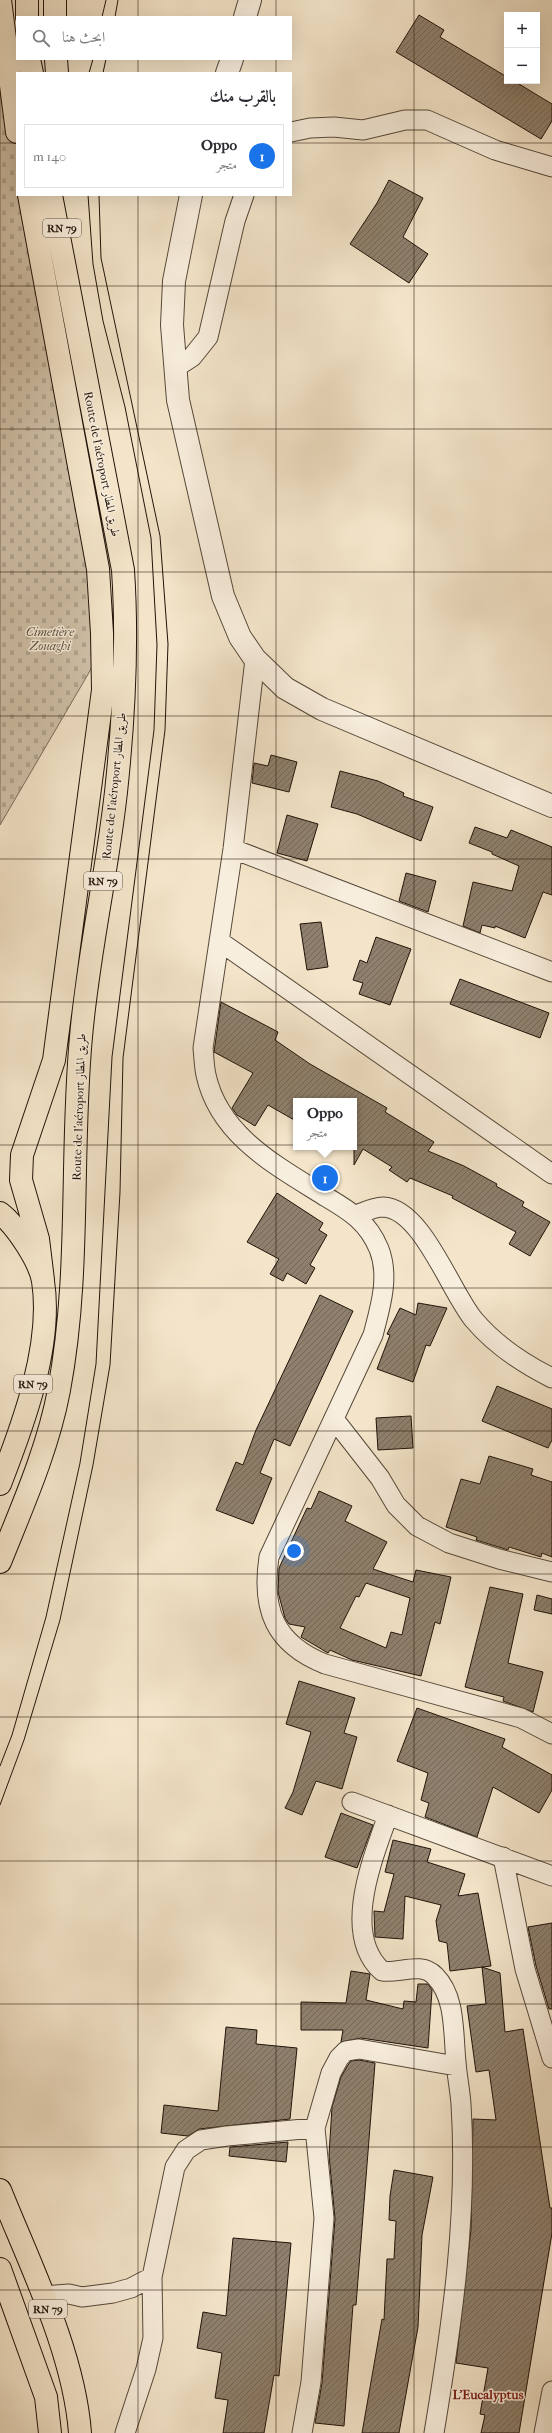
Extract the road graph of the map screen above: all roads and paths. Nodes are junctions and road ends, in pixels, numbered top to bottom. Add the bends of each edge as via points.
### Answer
1 (0, 0) edge
2 (27, 0) edge
3 (55, 0) edge
4 (250, 0) edge
5 (27, 16) edge
6 (55, 16) edge
7 (245, 16) edge
8 (29, 60) edge
9 (56, 60) edge
10 (232, 60) edge
11 (32, 72) edge
12 (57, 72) edge
13 (227, 72) edge
14 (16, 124) edge
15 (292, 132) edge
16 (552, 167) edge
17 (29, 196) edge
18 (51, 196) edge
19 (61, 196) edge
20 (191, 196) edge
21 (244, 196) edge
22 (63, 260) junction
23 (175, 368) junction
24 (255, 659) junction
25 (552, 806) edge
26 (232, 849) junction
27 (219, 941) junction
28 (552, 972) edge
29 (552, 1174) edge
30 (0, 1213) edge
31 (356, 1215) junction
32 (43, 1280) junction
33 (552, 1378) edge
34 (334, 1419) junction
35 (0, 1484) edge
36 (0, 1562) edge
37 (552, 1572) edge
38 (552, 1734) edge
39 (352, 1802) dead end
40 (388, 1815) junction
41 (503, 1857) junction
42 (552, 1876) edge
43 (552, 2058) edge
44 (456, 2066) junction
45 (316, 2128) junction
46 (0, 2190) edge
47 (0, 2269) edge
48 (152, 2277) junction
49 (43, 2296) junction
50 (552, 2391) edge
51 (50, 2433) edge
52 (80, 2433) edge
53 (125, 2433) edge
54 (302, 2433) edge
55 (434, 2433) edge
56 (544, 2433) edge

1 - 14 highway
2 - 5 highway
3 - 6 highway
4 - 7 street
8 - 11 highway
9 - 12 highway
10 - 13 street
15 - 16 street via 334,127 363,130 405,120 428,120 495,150
17 - 32 highway via 98,569 103,690 54,1060 22,1155 21,1180 38,1239
18 - 22 highway, Route de l'aéroport طريق المطار / RN 79
19 - 22 highway, RN 79
20 - 23 street via 174,281 172,325
21 - 23 street via 235,221 208,337 192,357
22 - 36 highway, Route de l'aéroport طريق المطار / RN 79 via 123,570 126,678 116,793 81,1037 74,1276 66,1350 59,1393 46,1439
23 - 24 street via 181,416 223,596 240,637
24 - 25 street via 285,688 322,710
24 - 26 street
26 - 27 street
26 - 28 street
27 - 29 street
27 - 31 street via 203,1048 206,1075 218,1108 234,1131 270,1162
30 - 32 highway, RN 79 via 25,1241
31 - 33 street via 382,1207 403,1216 418,1228 474,1319 503,1350
31 - 34 street via 370,1232 379,1249 384,1283 373,1335
32 - 35 highway, RN 79 via 44,1323 37,1366 27,1411
34 - 37 street via 376,1472 396,1505 417,1526 449,1543
34 - 38 street via 269,1557 265,1582 279,1632 286,1642 307,1657 325,1664 522,1718
39 - 40 street
40 - 41 street
40 - 44 street via 366,1882 362,1921 367,1951 382,1971 425,1970 434,1974 445,1988 451,2007
41 - 42 street
41 - 43 street via 525,1969
44 - 45 street via 359,2049 346,2051 331,2073
44 - 55 street via 461,2104 461,2143 456,2277
45 - 48 street via 201,2140 186,2150 175,2167
45 - 54 street via 324,2218 311,2382
46 - 49 highway, RN 79
47 - 51 highway, RN 79 via 46,2397
48 - 49 street via 113,2293 82,2297 69,2294
48 - 53 street via 153,2338 146,2370
49 - 52 highway, RN 79 via 69,2367 79,2409
50 - 56 street

